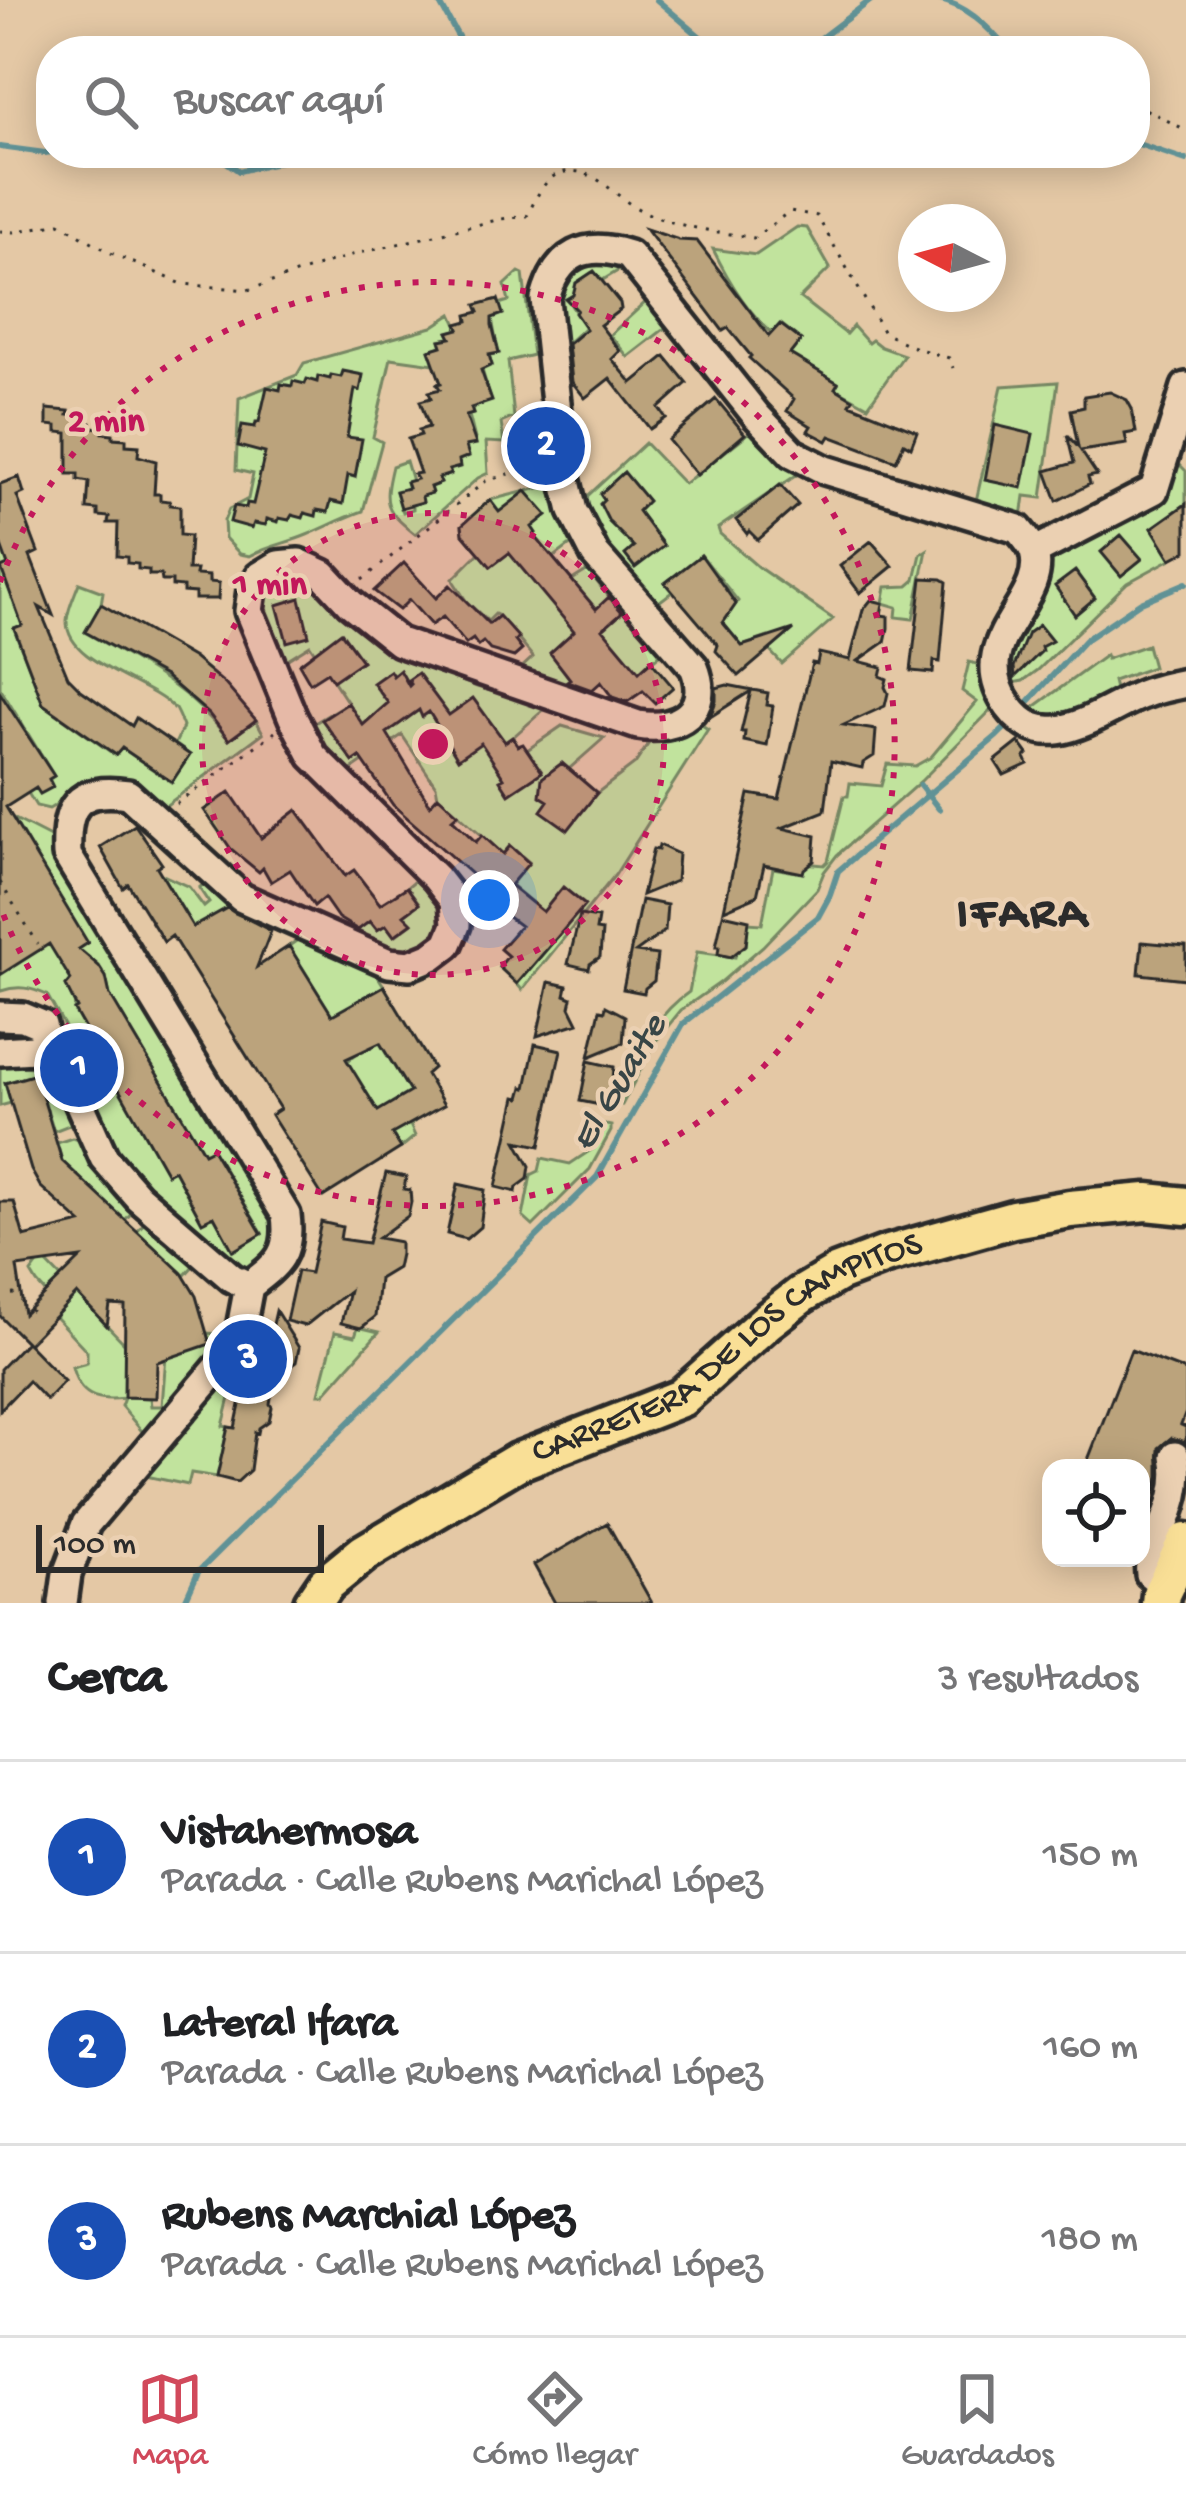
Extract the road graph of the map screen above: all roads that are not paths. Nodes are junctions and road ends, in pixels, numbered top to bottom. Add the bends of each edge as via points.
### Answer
1 (1186, 387) edge
2 (1034, 552) junction
3 (1186, 683) edge
4 (0, 1016) edge
5 (0, 1051) edge
6 (48, 1052) junction
7 (1186, 1206) edge
8 (250, 1286) junction
9 (1175, 1456) dead end
10 (1186, 1542) edge
11 (1162, 1594) edge
12 (63, 1603) edge
13 (314, 1603) edge

1 - 2 street via 1154,490
2 - 3 street via 1033,578 997,650 994,681 1026,724 1065,729
2 - 8 street via 1018,529 825,470 792,452 629,255 587,248 552,273 545,299 573,511 596,554 694,667 699,693 687,717 665,728 638,724 399,642 323,574 299,563 278,565 260,576 249,611 293,718 313,756 454,901 448,944 410,965 389,963 242,898 128,794 86,796 66,826 67,855 286,1215 282,1255
4 - 6 street via 42,1025
5 - 6 street
6 - 8 street via 61,1062 104,1158 138,1197
7 - 13 main road, CARRETERA DE LOS CAMPITOS via 1147,1202 1013,1219 838,1273 766,1322 681,1398 517,1462 364,1553
8 - 12 street via 238,1344 86,1524
9 - 11 street via 1178,1482 1148,1561
10 - 11 main road

